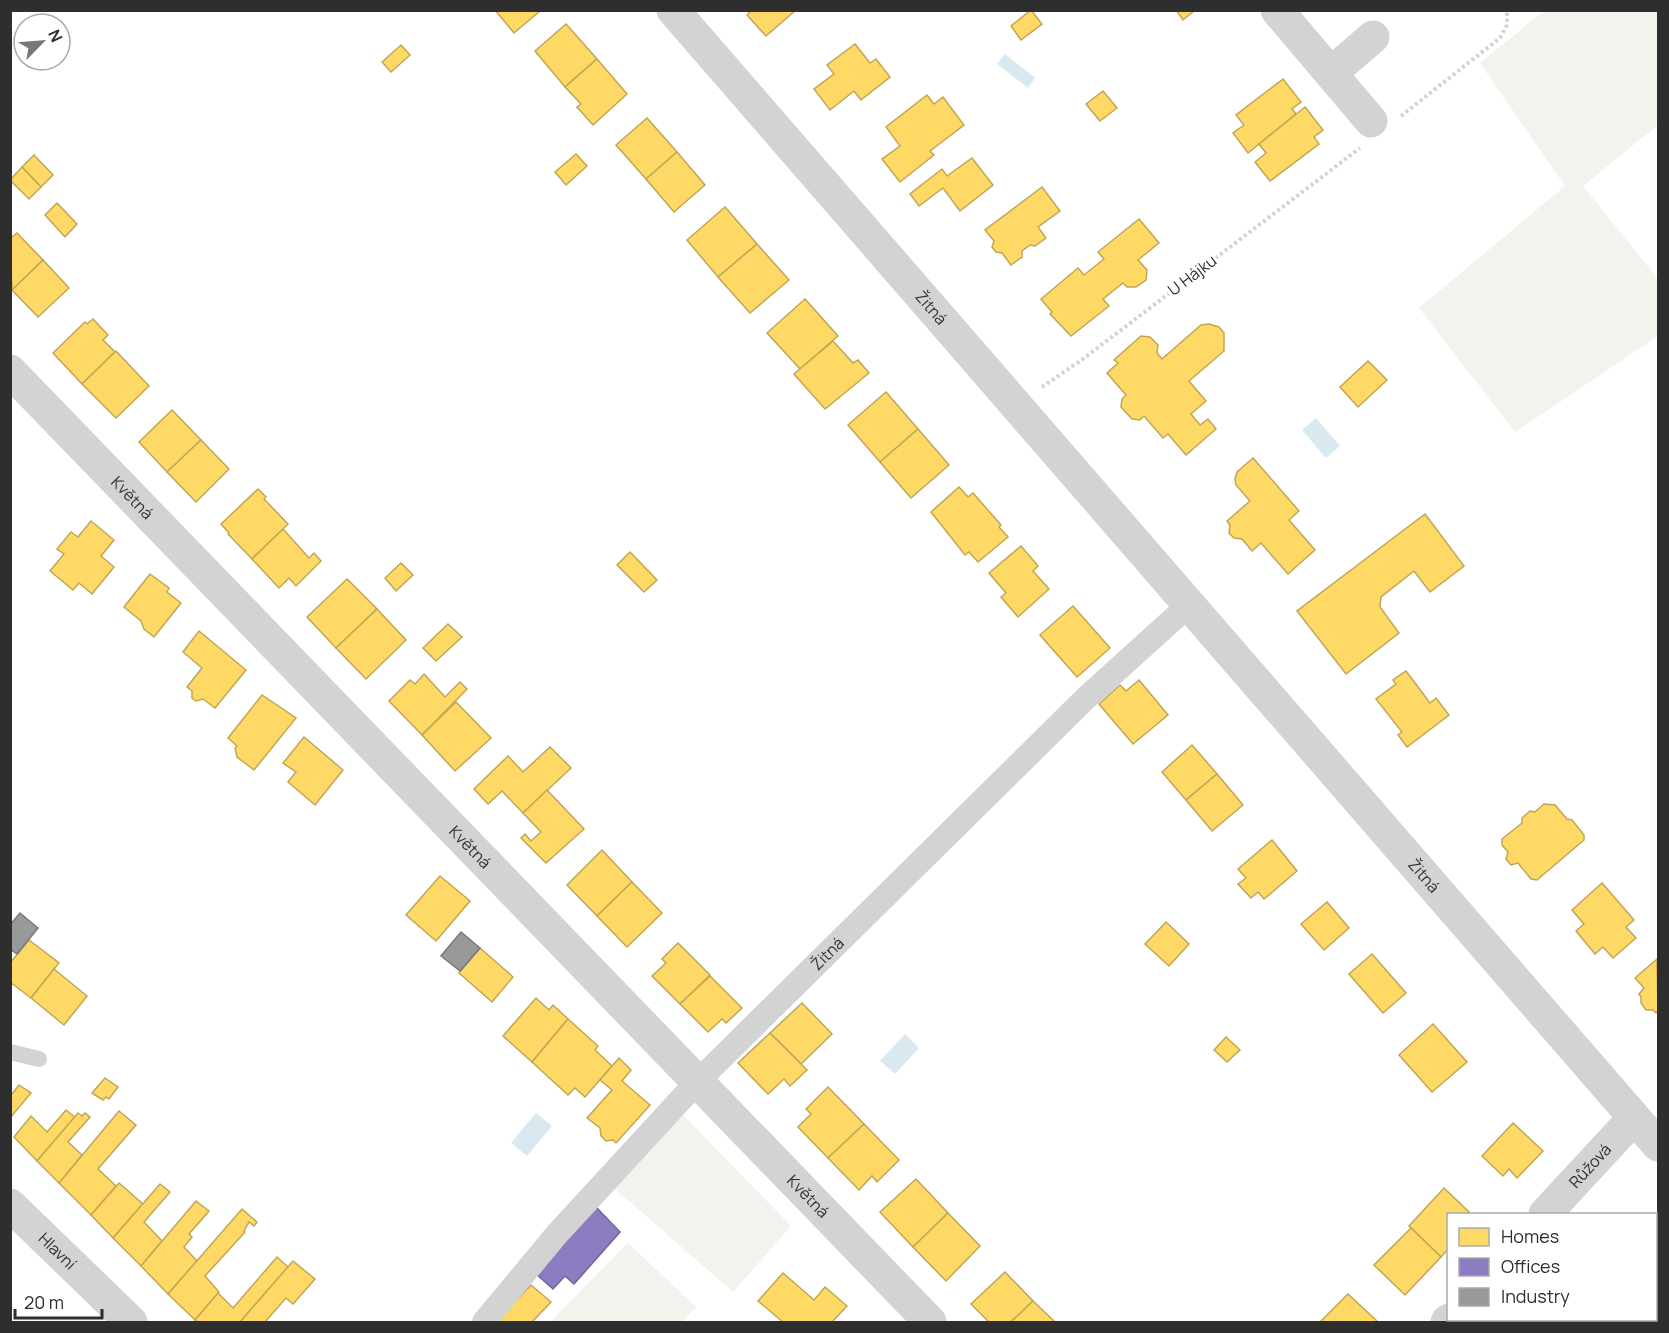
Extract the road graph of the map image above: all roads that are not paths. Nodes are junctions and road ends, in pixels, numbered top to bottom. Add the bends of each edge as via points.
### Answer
1 (673, 10) edge
2 (1277, 10) edge
3 (1373, 37) dead end
4 (1330, 73) junction
5 (1377, 129) road end
6 (10, 371) edge
7 (1190, 604) junction
8 (10, 1052) edge
9 (39, 1059) dead end
10 (697, 1082) junction
11 (1634, 1118) junction
12 (1659, 1145) edge
13 (10, 1205) edge
14 (1547, 1213) edge
15 (131, 1323) edge
16 (484, 1323) edge
17 (930, 1323) edge

1 - 7 street, Žitná
2 - 4 street
3 - 4 street
4 - 5 street
6 - 10 street, Květná
7 - 10 street, Žitná via 1086,698
7 - 11 street, Žitná
8 - 9 lane
10 - 16 street, Žitná via 557,1233
10 - 17 street, Květná
11 - 12 street, Žitná
11 - 14 street, Růžová
13 - 15 street, Hlavní

